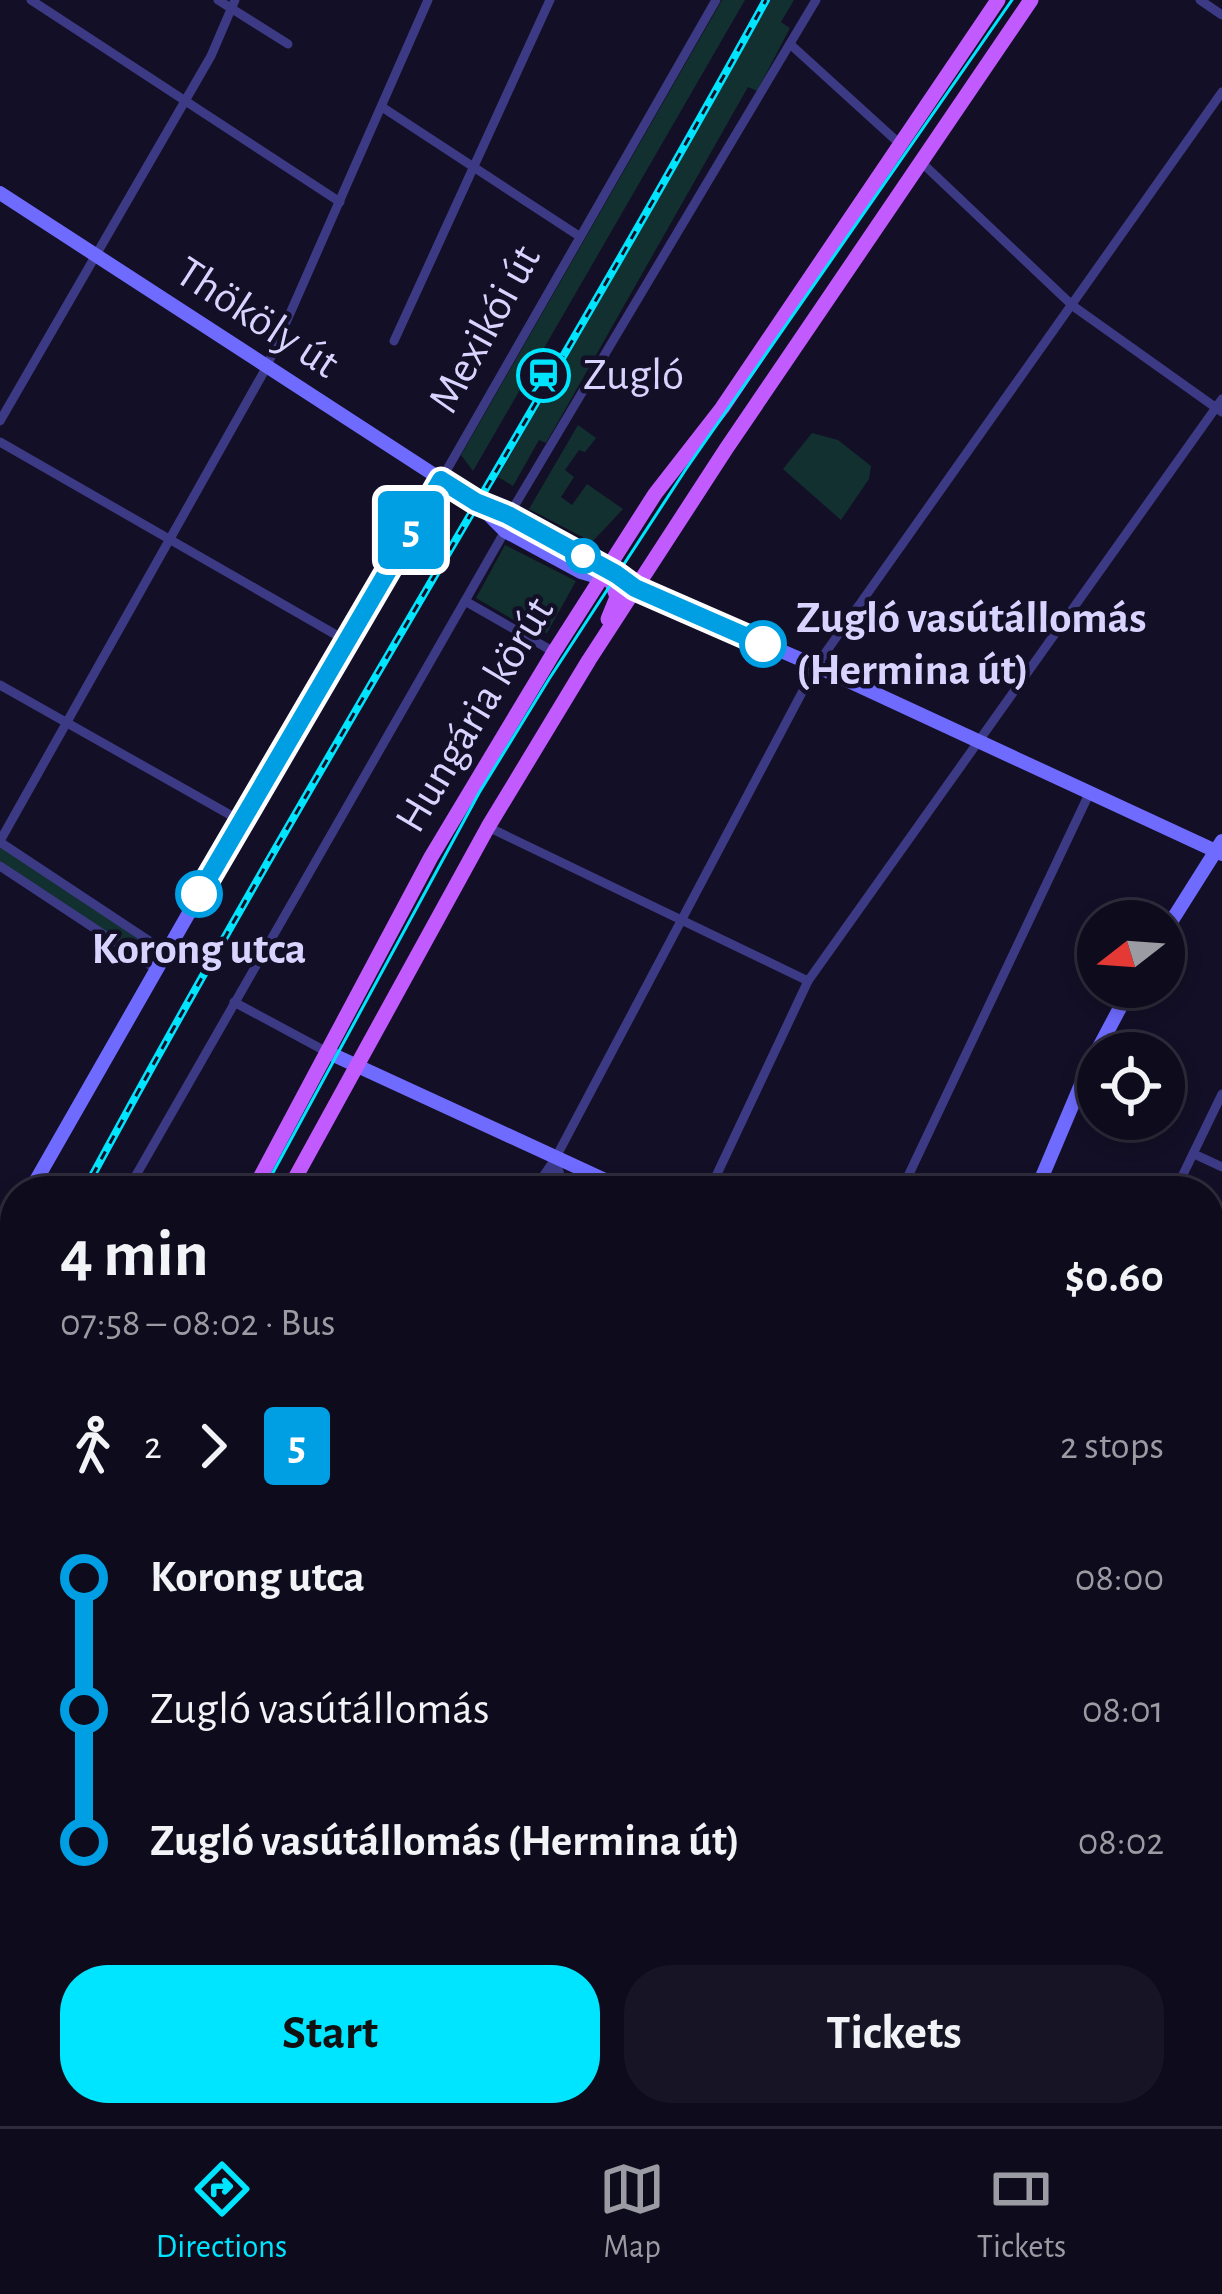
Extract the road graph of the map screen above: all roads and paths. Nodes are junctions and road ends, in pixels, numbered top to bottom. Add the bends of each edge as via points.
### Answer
1 (31, 0) edge
2 (218, 0) edge
3 (428, 0) edge
4 (550, 0) edge
5 (716, 0) edge
6 (816, 0) edge
7 (998, 0) edge
8 (1031, 0) edge
9 (1200, 0) edge
10 (234, 4) edge
11 (1222, 15) edge
12 (288, 44) dead end
13 (790, 44) junction
14 (1222, 92) edge
15 (184, 102) junction
16 (382, 107) junction
17 (901, 145) junction
18 (920, 161) junction
19 (473, 166) junction
20 (0, 193) edge
21 (340, 202) junction
22 (579, 236) junction
23 (95, 255) junction
24 (1073, 306) junction
25 (394, 341) dead end
26 (266, 368) junction
27 (1220, 406) edge
28 (0, 422) edge
29 (0, 442) edge
30 (441, 480) junction
31 (507, 523) junction
32 (170, 539) junction
33 (607, 577) junction
34 (635, 588) junction
35 (465, 601) junction
36 (345, 640) junction
37 (554, 652) junction
38 (589, 660) junction
39 (816, 666) junction
40 (0, 685) edge
41 (66, 722) junction
42 (976, 741) junction
43 (1089, 794) junction
44 (241, 821) junction
45 (488, 827) junction
46 (0, 841) edge
47 (1220, 849) edge
48 (0, 866) edge
49 (1185, 902) edge
50 (680, 918) junction
51 (166, 952) junction
52 (156, 969) junction
53 (808, 981) junction
54 (234, 1003) junction
55 (1120, 1008) edge
56 (327, 1052) junction
57 (357, 1067) junction
58 (1222, 1094) edge
59 (1194, 1154) junction
60 (555, 1159) junction
61 (1222, 1167) edge
62 (39, 1176) edge
63 (136, 1176) edge
64 (261, 1176) edge
65 (296, 1176) edge
66 (543, 1176) edge
67 (550, 1176) edge
68 (560, 1176) edge
69 (594, 1176) edge
70 (716, 1176) edge
71 (908, 1176) edge
72 (1042, 1176) edge
73 (1183, 1176) edge

1 - 15 street
2 - 10 street
3 - 16 street
4 - 19 street
5 - 22 street, Mexikói út
6 - 13 street
7 - 17 main road, Hungária körút
8 - 18 main road, Hungária körút
9 - 11 street
10 - 12 street
10 - 15 street
13 - 17 street
13 - 31 street
14 - 24 street
15 - 21 street
15 - 23 street
16 - 19 street
16 - 21 street
17 - 33 main road, Hungária körút via 655,494
18 - 24 street
18 - 34 main road, Hungária körút
19 - 22 street
19 - 25 street
20 - 23 street, Thököly út
21 - 26 street
22 - 30 street, Mexikói út
23 - 26 street, Thököly út
23 - 28 street
24 - 27 street
24 - 39 street
26 - 30 street, Thököly út
26 - 32 street
27 - 42 street
29 - 32 street
30 - 31 street, Thököly út
30 - 36 street, Mexikói út
31 - 33 street, Thököly út
31 - 35 street
32 - 36 street
32 - 41 street
33 - 34 street, Thököly út
33 - 37 main road, Hungária körút
33 - 38 main road via 615,604
34 - 38 main road, Hungária körút
34 - 39 street, Thököly út
35 - 37 street
35 - 54 street
36 - 44 street, Mexikói út
37 - 56 main road, Hungária körút
38 - 45 main road, Hungária körút
39 - 42 street, Thököly út
39 - 50 street
40 - 41 street
41 - 44 street
41 - 46 street
42 - 43 street, Thököly út
42 - 53 street
43 - 47 street, Thököly út
43 - 71 street
44 - 51 street, Mexikói út
45 - 50 street
45 - 57 main road, Hungária körút
46 - 51 street
47 - 49 street
48 - 52 street
50 - 53 street
50 - 60 street
51 - 52 street, Mexikói út
52 - 62 street, Mexikói út
53 - 70 street
54 - 56 street
54 - 63 street
55 - 72 street
56 - 57 street
56 - 64 main road, Hungária körút
57 - 60 street
57 - 65 main road, Hungária körút
58 - 59 street
59 - 61 street
59 - 73 street
60 - 66 street
60 - 67 street
60 - 68 street
60 - 69 street

